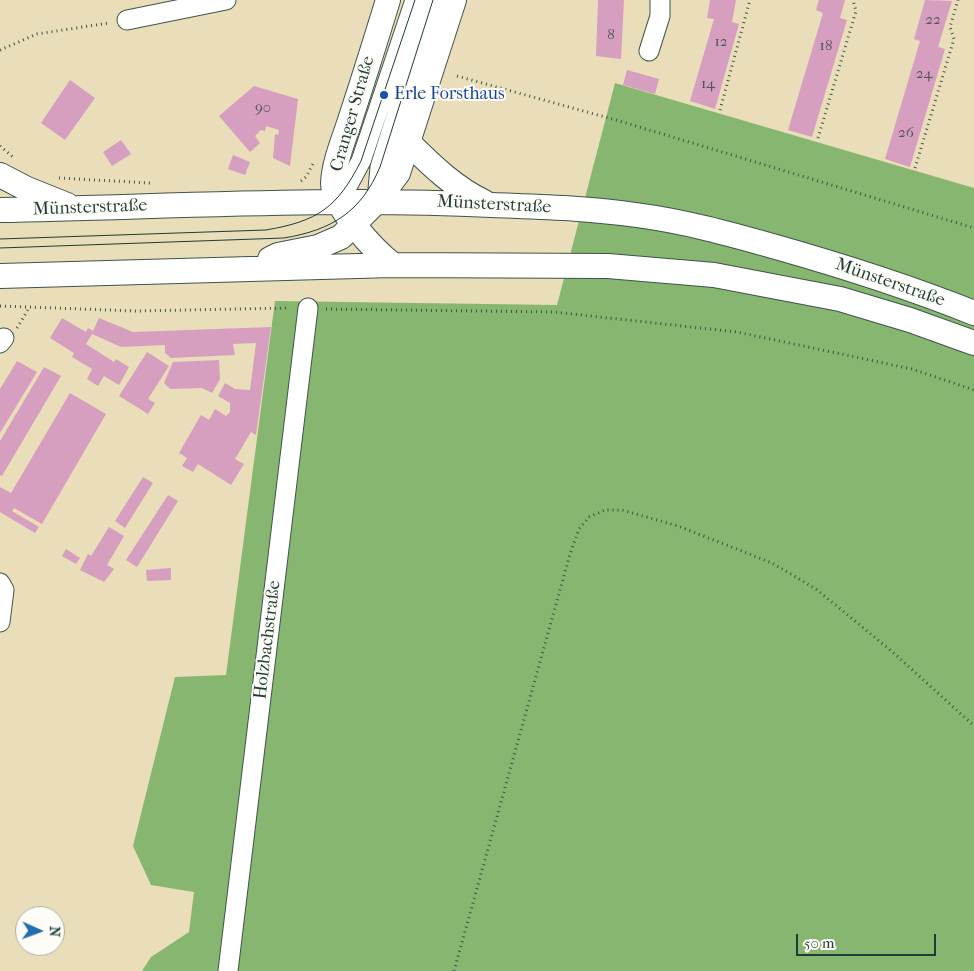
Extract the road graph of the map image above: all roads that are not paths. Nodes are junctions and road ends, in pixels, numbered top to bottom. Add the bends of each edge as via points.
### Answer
1 (226, 0) edge
2 (388, 0) edge
3 (414, 0) edge
4 (433, 0) edge
5 (454, 0) edge
6 (660, 0) edge
7 (127, 20) road end
8 (648, 51) dead end
9 (392, 125) junction
10 (409, 143) junction
11 (340, 156) junction
12 (0, 175) edge
13 (292, 192) junction
14 (490, 205) junction
15 (78, 209) junction
16 (0, 210) edge
17 (353, 210) junction
18 (393, 265) junction
19 (252, 269) junction
20 (0, 276) edge
21 (308, 308) road end
22 (974, 313) edge
23 (974, 343) edge
24 (0, 583) edge
25 (0, 622) edge
26 (228, 971) edge

1 - 7 street
2 - 11 main road, Cranger Straße
3 - 11 street
4 - 9 street
5 - 10 main road
6 - 8 street via 660,16
9 - 10 street
9 - 17 street via 380,167
10 - 14 main road via 458,187
10 - 17 main road via 398,173
11 - 13 main road via 318,188
11 - 17 main road, Cranger Straße via 333,184
12 - 15 main road
13 - 15 main road, Münsterstraße
13 - 17 main road, Münsterstraße
14 - 17 main road, Münsterstraße
14 - 22 main road, Münsterstraße via 638,215 716,230 843,266
15 - 16 main road, Münsterstraße
17 - 18 main road via 369,245
17 - 19 main road via 329,243 278,255
18 - 19 main road, Münsterstraße
18 - 23 main road, Münsterstraße via 608,266 714,275 840,299
19 - 20 main road, Münsterstraße
21 - 26 street, Holzbachstraße
24 - 25 street via 4,590

